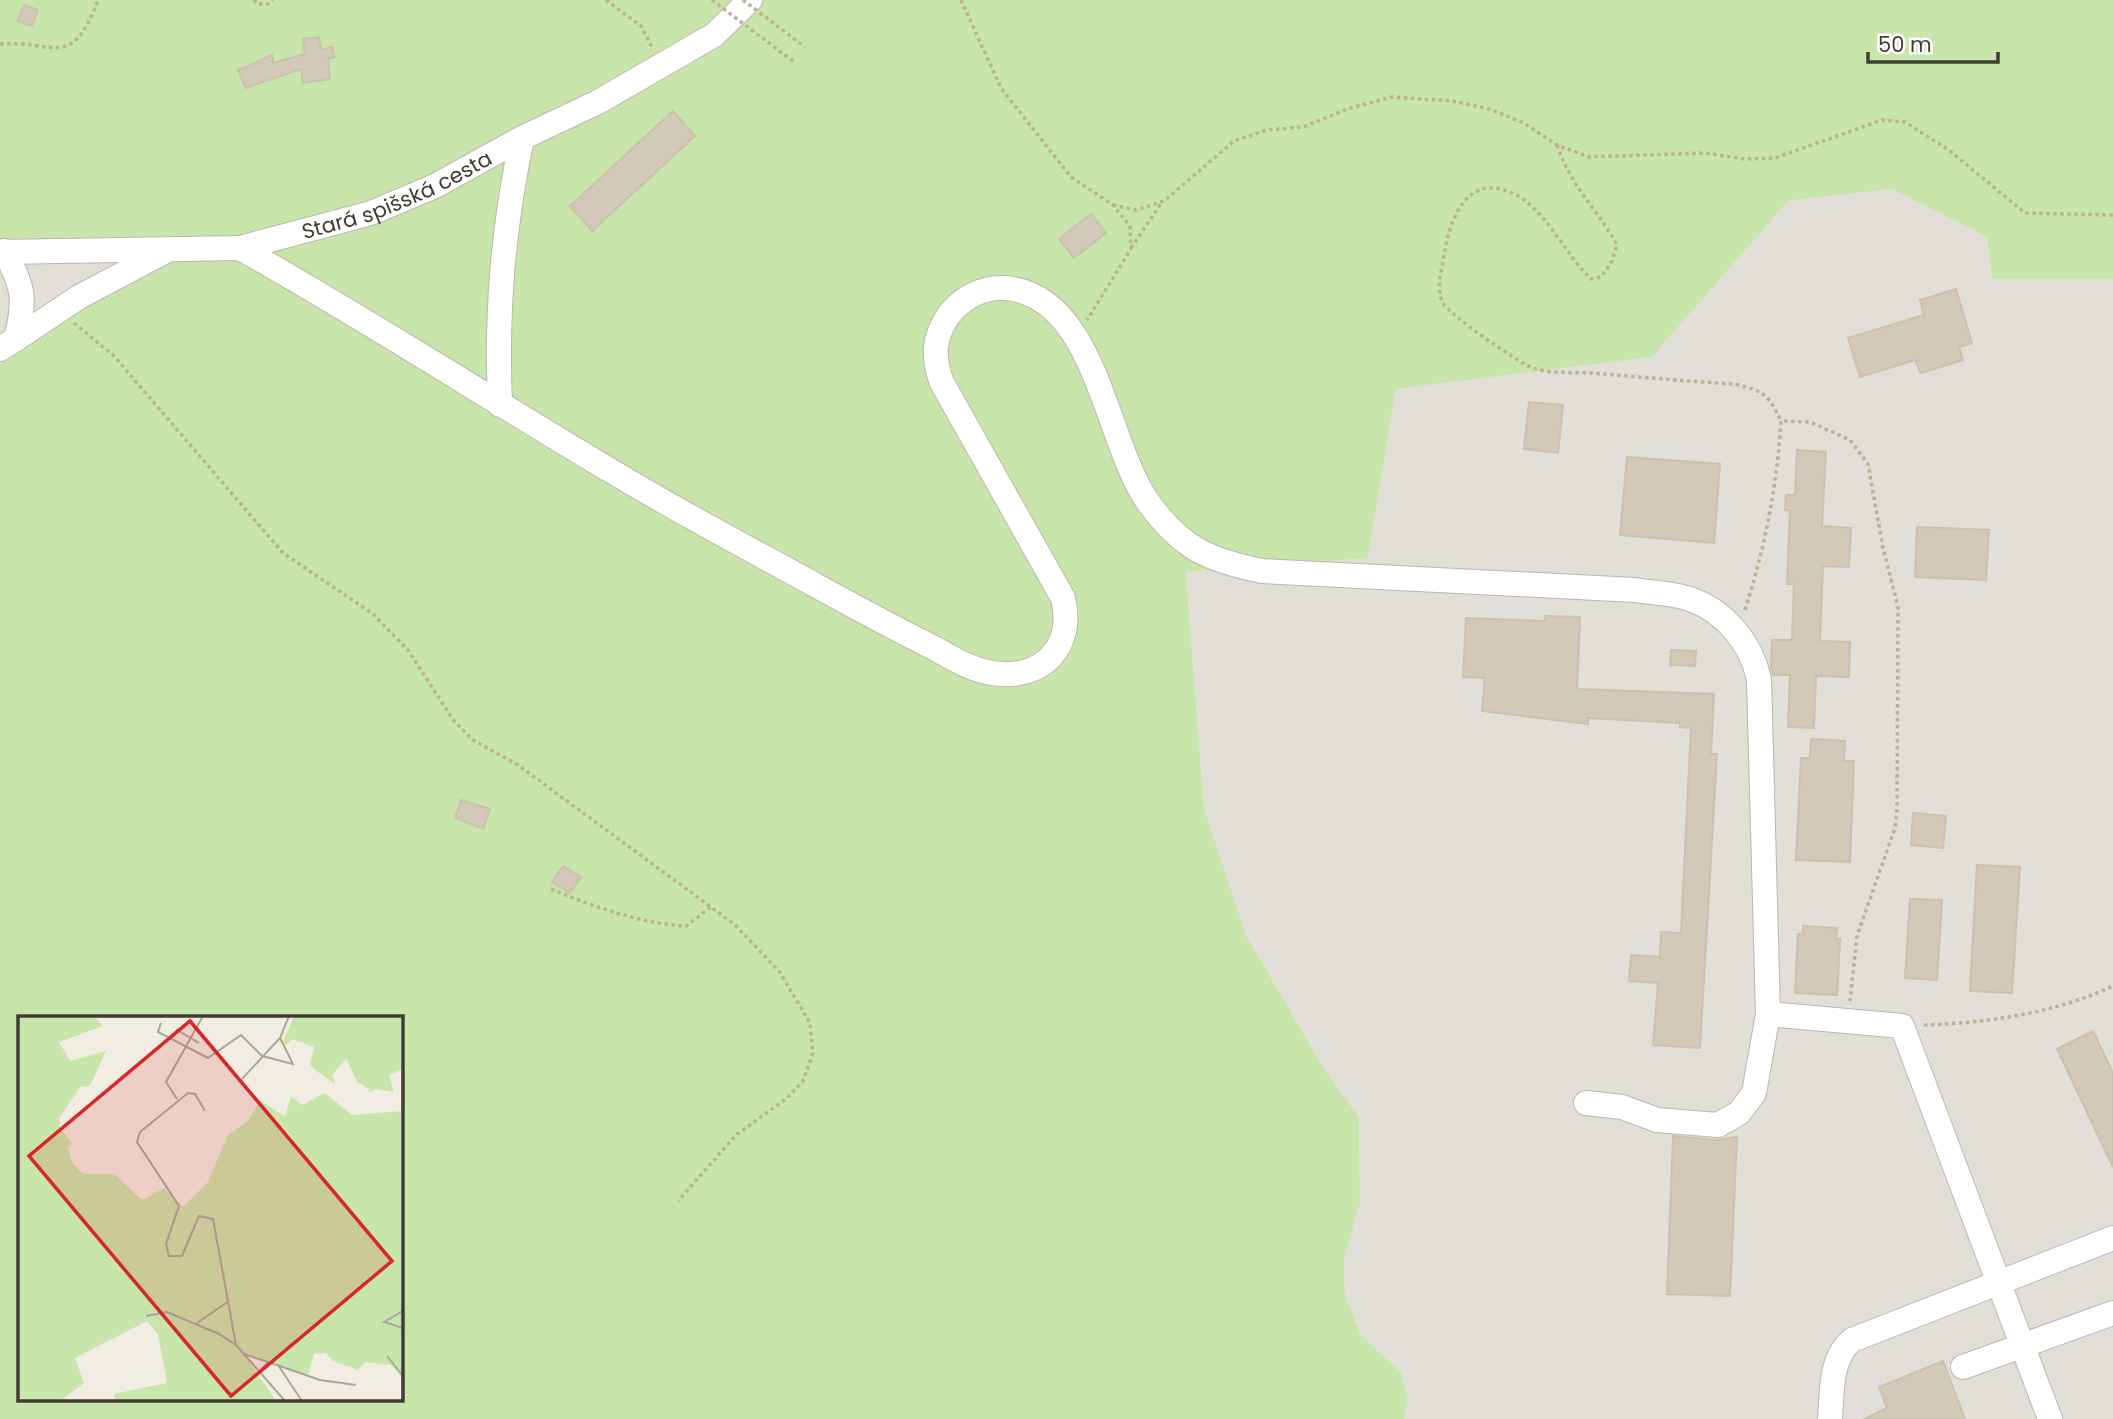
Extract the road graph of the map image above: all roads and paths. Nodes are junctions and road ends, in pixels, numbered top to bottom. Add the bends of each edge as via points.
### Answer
1 (99, 0) edge
2 (254, 0) edge
3 (274, 0) edge
4 (606, 0) edge
5 (712, 0) edge
6 (743, 0) edge
7 (750, 0) edge
8 (961, 0) edge
9 (0, 44) edge
10 (805, 47) dead end
11 (794, 62) dead end
12 (654, 68) junction
13 (522, 138) junction
14 (1557, 145) junction
15 (1164, 201) junction
16 (1113, 205) junction
17 (2113, 215) edge
18 (173, 248) junction
19 (240, 248) junction
20 (1131, 249) junction
21 (2, 252) edge
22 (59, 310) junction
23 (8, 344) edge
24 (1086, 355) junction
25 (500, 405) junction
26 (1781, 421) junction
27 (1732, 626) junction
28 (551, 889) dead end
29 (710, 907) junction
30 (2113, 986) edge
31 (1768, 1014) junction
32 (1848, 1020) junction
33 (1902, 1026) junction
34 (1586, 1103) dead end
35 (678, 1201) dead end
36 (2113, 1239) edge
37 (1998, 1282) junction
38 (2113, 1312) edge
39 (2022, 1345) junction
40 (1963, 1367) dead end
41 (1830, 1419) edge
42 (2050, 1419) edge

1 - 9 path via 80,33 61,49
2 - 3 path via 257,4
4 - 12 path via 650,37
5 - 11 path, bridge
6 - 10 path, bridge
7 - 12 street, Stará spišská cesta via 714,35
8 - 16 path via 1001,88 1072,177
12 - 13 street, Stará spišská cesta via 598,102
13 - 19 street, Stará spišská cesta via 435,186 370,213
13 - 25 street via 500,271
14 - 15 path via 1524,123 1489,109 1392,96 1303,127 1234,141
14 - 17 path via 1589,157 1704,153 1774,158 1882,120 1905,122 2025,213
14 - 26 path via 1564,166 1616,245 1601,277 1591,279 1582,271 1525,200 1492,189 1476,192 1460,203 1451,223 1439,289 1443,304 1455,318 1534,369 1735,384 1758,389 1770,399
15 - 16 path via 1136,210
15 - 20 path
16 - 20 path via 1130,226
18 - 19 street, Stará spišská cesta
18 - 21 street, Stará spišská cesta
18 - 22 street
19 - 25 street
20 - 24 path via 1087,320
21 - 23 street via 22,288 21,318
22 - 23 street
22 - 29 path via 114,356 283,553 373,614 391,632 454,721 473,740 518,765
24 - 25 street via 1065,322 1042,299 1015,289 992,288 971,295 951,312 935,336 934,360 942,381 1056,586 1068,618 1055,652 1040,666 1019,673 993,674 971,668 615,474
24 - 27 street via 1146,500 1187,545 1205,556 1262,571 1635,590 1690,599
26 - 27 path via 1778,476 1765,542 1745,610
26 - 32 path via 1810,422 1850,440 1868,464 1898,607 1898,810 1857,936
27 - 31 street via 1750,653 1759,680
28 - 29 path via 657,924 686,926
29 - 35 path via 734,924 779,971 810,1023 813,1053 803,1081 736,1135
30 - 33 path via 2032,1012
31 - 32 street
31 - 34 street via 1754,1093 1739,1112 1718,1125 1657,1120 1622,1107
32 - 33 street
33 - 37 street
36 - 37 street
37 - 39 street
37 - 41 street via 1852,1340 1837,1362
38 - 39 street
39 - 40 street
39 - 42 street

